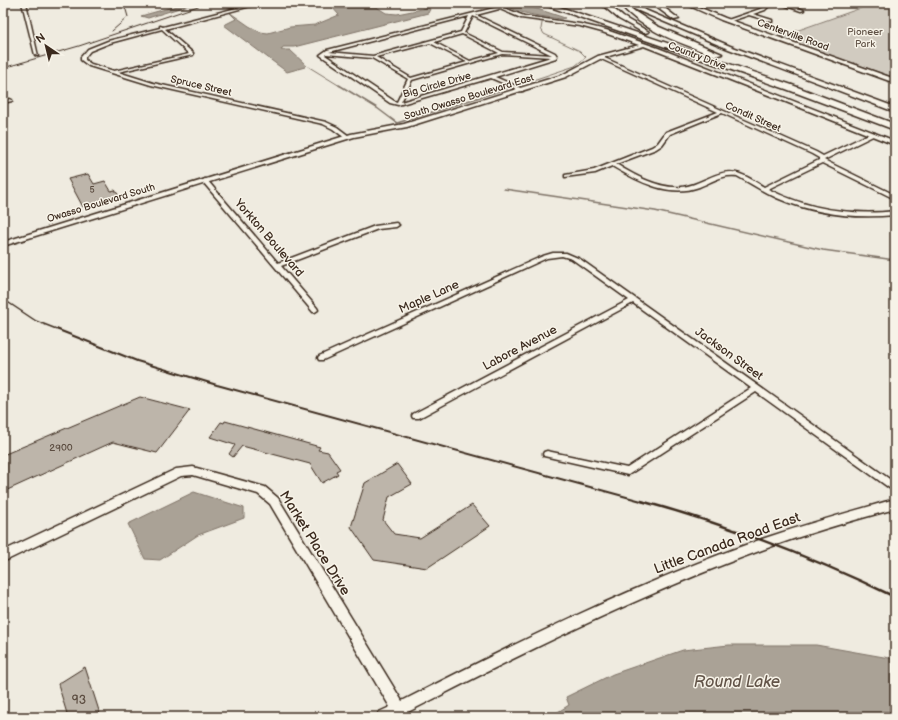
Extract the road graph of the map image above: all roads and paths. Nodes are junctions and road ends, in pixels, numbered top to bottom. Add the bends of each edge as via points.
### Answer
1 (24, 3) edge
2 (260, 3) edge
3 (488, 3) edge
4 (542, 3) edge
5 (603, 3) edge
6 (624, 3) edge
7 (654, 3) edge
8 (685, 3) edge
9 (770, 3) edge
10 (780, 3) edge
11 (498, 8) junction
12 (802, 10) dead end
13 (472, 14) junction
14 (750, 14) junction
15 (727, 21) junction
16 (771, 21) dead end
17 (161, 28) junction
18 (462, 33) junction
19 (431, 42) junction
20 (643, 45) junction
21 (323, 53) junction
22 (502, 53) junction
23 (747, 54) junction
24 (37, 55) dead end
25 (555, 56) junction
26 (373, 57) junction
27 (600, 57) junction
28 (470, 62) junction
29 (114, 72) junction
30 (745, 72) junction
31 (492, 77) junction
32 (410, 80) junction
33 (895, 81) edge
34 (819, 82) junction
35 (522, 90) junction
36 (10, 100) dead end
37 (3, 102) edge
38 (398, 104) junction
39 (895, 110) edge
40 (721, 112) junction
41 (895, 114) edge
42 (895, 118) edge
43 (895, 128) edge
44 (873, 134) junction
45 (347, 137) junction
46 (895, 143) edge
47 (822, 160) junction
48 (612, 164) junction
49 (567, 176) dead end
50 (205, 181) junction
51 (765, 189) junction
52 (895, 197) edge
53 (895, 213) edge
54 (396, 225) dead end
55 (3, 244) edge
56 (545, 256) joint
57 (278, 265) junction
58 (634, 300) junction
59 (315, 310) dead end
60 (321, 358) dead end
61 (757, 388) junction
62 (416, 416) dead end
63 (547, 454) dead end
64 (895, 488) edge
65 (895, 504) edge
66 (3, 557) edge
67 (399, 709) junction
68 (384, 717) edge

1 - 24 street
2 - 17 street
3 - 11 street, Country Drive
4 - 30 highway
5 - 30 highway via 621,18 645,32
6 - 23 highway
6 - 42 highway via 636,16 666,34
7 - 23 highway via 679,21
8 - 15 street, Centerville Road
9 - 14 street via 764,9
10 - 12 street
11 - 13 street
11 - 20 street, Country Drive via 534,20 593,28
13 - 18 street
13 - 21 street
13 - 25 street
14 - 15 street
14 - 16 street
15 - 33 street, Centerville Road
17 - 29 street via 192,54
17 - 29 street, Spruce Street via 108,42 89,50 83,57 90,65
18 - 19 street
18 - 22 street
19 - 26 street
19 - 28 street
20 - 27 street, South Owasso Boulevard East
20 - 44 street, Country Drive
21 - 26 street
21 - 38 street, Big Circle Drive via 323,56
22 - 25 street
22 - 28 street
23 - 34 highway
25 - 31 street, Big Circle Drive
26 - 32 street
27 - 35 street, South Owasso Boulevard East via 564,76
27 - 40 street, Condit Street
28 - 32 street
29 - 45 street, Spruce Street via 152,84 324,123
30 - 43 highway
31 - 35 street
31 - 38 street, Big Circle Drive
32 - 38 street
34 - 39 highway
34 - 41 highway
35 - 45 street, South Owasso Boulevard East via 405,126
36 - 37 street
40 - 47 street, Condit Street via 814,153
40 - 48 street via 668,133 657,146
44 - 46 street, Country Drive
44 - 47 street
45 - 50 street, South Owasso Boulevard East
47 - 51 street
47 - 52 street, Condit Street
48 - 49 street via 595,171
48 - 51 street via 652,185 688,188 730,173
50 - 55 street, Owasso Boulevard South
50 - 57 street, Yorkton Boulevard
51 - 53 street via 795,203 826,210 876,215
54 - 57 street via 377,227
56 - 58 street, Jackson Street via 562,254 575,258
56 - 60 street, Maple Lane
57 - 59 street, Yorkton Boulevard
58 - 61 street, Jackson Street
58 - 62 street, Labore Avenue
61 - 63 street via 628,472
61 - 64 street, Jackson Street
65 - 67 street, Little Canada Road East via 767,542 646,589 575,621
66 - 67 street, Market Place Drive via 180,472 192,471 261,490 274,500
67 - 68 street, Little Canada Road East

